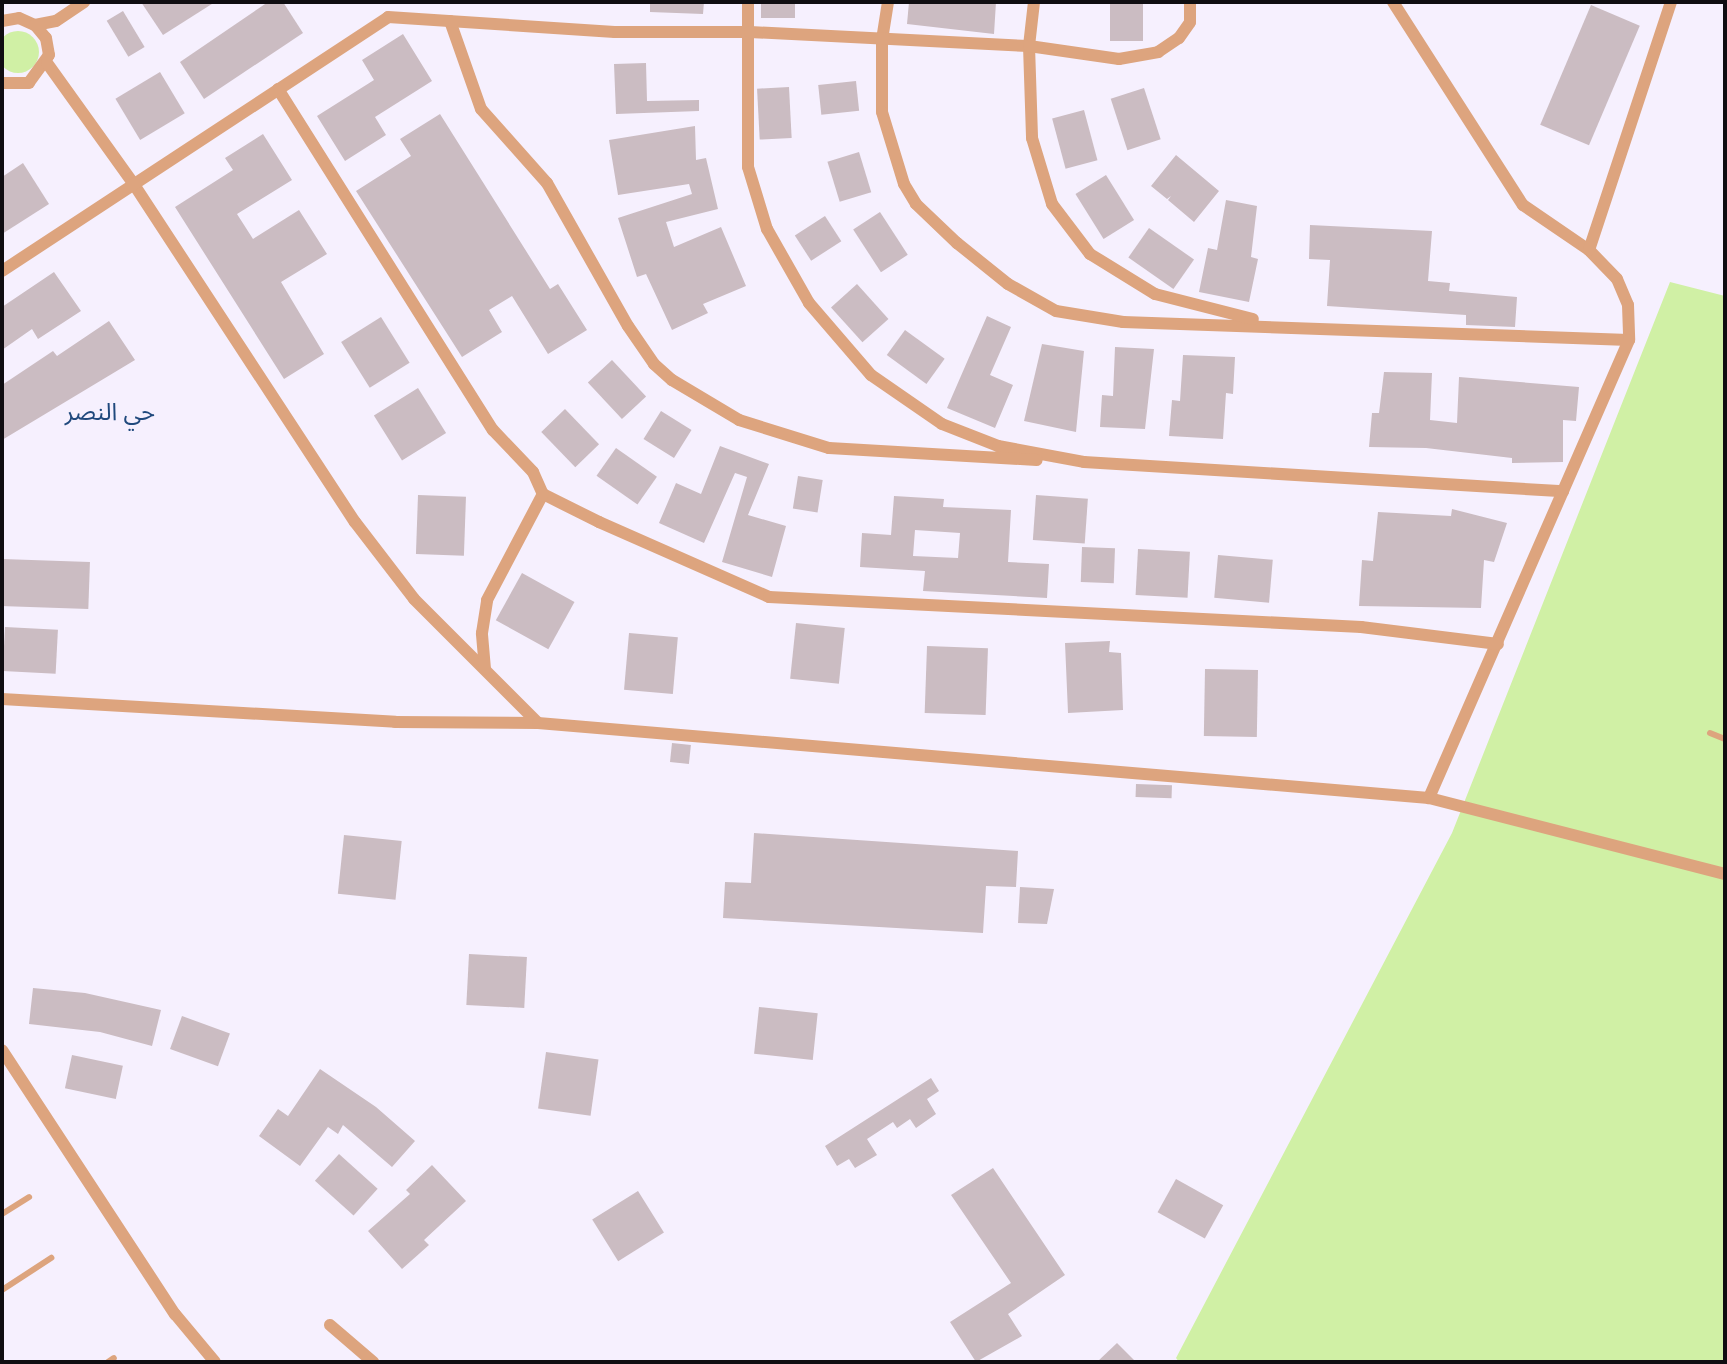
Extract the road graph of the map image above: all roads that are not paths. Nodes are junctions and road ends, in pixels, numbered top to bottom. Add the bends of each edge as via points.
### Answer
1 (85, 2) edge
2 (748, 2) edge
3 (888, 2) edge
4 (1034, 2) edge
5 (1190, 2) edge
6 (1392, 2) edge
7 (1671, 2) edge
8 (2, 6) edge
9 (6, 20) edge
10 (450, 21) junction
11 (35, 25) junction
12 (750, 32) junction
13 (883, 41) junction
14 (1029, 46) junction
15 (47, 64) junction
16 (2, 83) edge
17 (278, 89) junction
18 (133, 183) junction
19 (1589, 250) junction
20 (2, 271) edge
21 (1285, 325) junction
22 (1629, 340) junction
23 (1084, 462) junction
24 (1563, 491) junction
25 (543, 494) junction
26 (1499, 644) junction
27 (485, 668) junction
28 (2, 699) edge
29 (538, 723) junction
30 (1710, 733) dead end
31 (1725, 739) edge
32 (1429, 798) junction
33 (1725, 874) edge
34 (2, 1050) edge
35 (29, 1197) dead end
36 (2, 1214) edge
37 (51, 1258) dead end
38 (2, 1290) edge
39 (330, 1325) dead end
40 (215, 1362) edge
41 (373, 1362) edge

1 - 11 street via 56,21
2 - 12 street
3 - 13 street
4 - 14 street
5 - 14 street via 1190,22 1179,38 1158,52 1119,59
6 - 19 street via 1523,205
7 - 19 street
8 - 9 street
9 - 11 street
10 - 12 street via 615,32
10 - 17 street via 388,17
10 - 23 street via 481,108 547,183 628,326 654,364 672,380 739,421 829,448
11 - 15 street via 46,38
12 - 13 street
12 - 23 street via 748,167 767,229 809,303 871,375 942,424 998,446
13 - 14 street
13 - 21 street via 882,112 904,184 916,204 1008,284 1056,311 1123,322
14 - 21 street via 1032,138 1052,204 1090,254 1155,294 1202,309
15 - 16 street via 29,83
15 - 18 street
17 - 18 street
17 - 25 street via 493,430 533,472
18 - 20 street
18 - 27 street via 355,522 414,599
19 - 22 street via 1617,279 1628,305
21 - 22 street
22 - 24 street
23 - 24 street
24 - 26 street
25 - 26 street via 769,597 1362,627
25 - 27 street via 487,600 482,633
26 - 32 street
27 - 29 street
28 - 29 street via 395,722
29 - 32 street
30 - 31 lane
32 - 33 street
34 - 40 street via 175,1314
35 - 36 lane
37 - 38 lane
39 - 41 street

